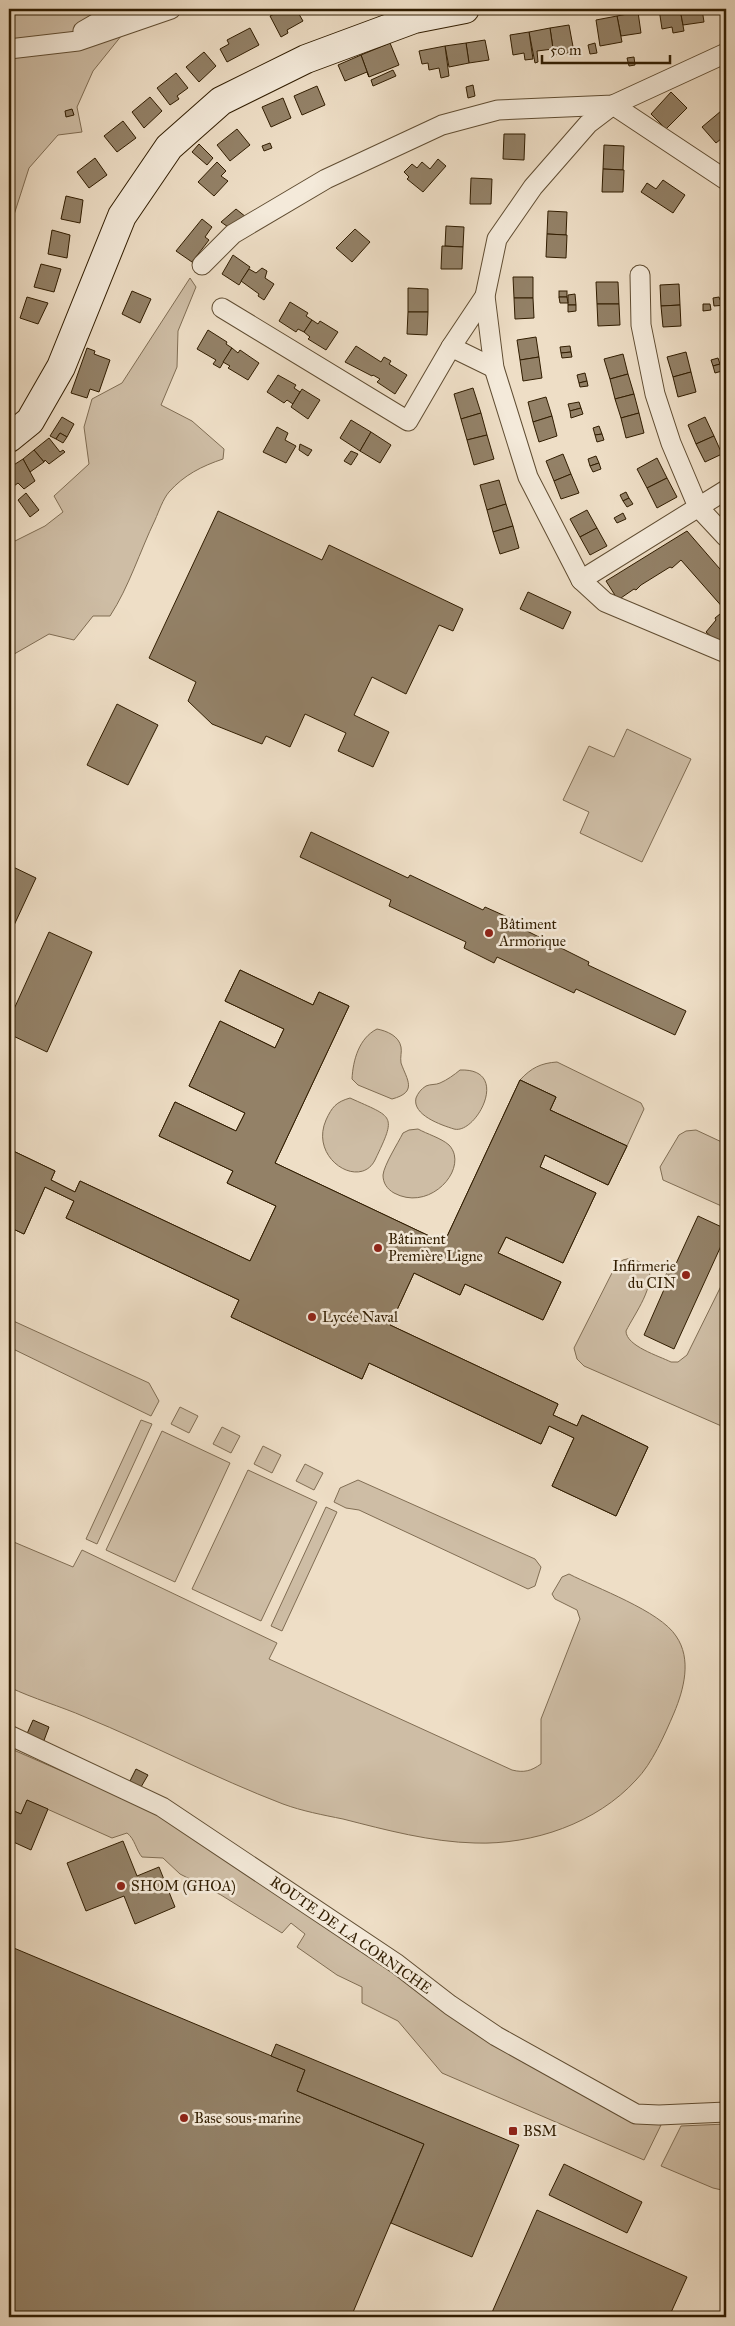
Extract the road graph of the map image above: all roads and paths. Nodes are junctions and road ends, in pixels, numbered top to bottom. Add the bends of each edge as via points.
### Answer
1 (121, 9) edge
2 (171, 9) edge
3 (464, 9) edge
4 (412, 14) edge
5 (78, 42) junction
6 (9, 49) edge
7 (726, 53) edge
8 (612, 105) junction
9 (726, 180) edge
10 (202, 265) dead end
11 (640, 275) dead end
12 (485, 296) junction
13 (222, 308) dead end
14 (451, 347) junction
15 (494, 368) junction
16 (9, 438) edge
17 (726, 490) edge
18 (698, 507) junction
19 (726, 536) edge
20 (581, 580) junction
21 (726, 653) edge
22 (9, 1736) edge
23 (726, 2112) edge

1 - 5 street via 82,32
2 - 5 street
3 - 4 street
4 - 16 street via 306,59 221,101 169,147 122,216 61,367 30,421
5 - 6 street
7 - 8 street
8 - 9 street
8 - 10 street via 498,110 442,125 318,183 233,234
8 - 12 street via 588,124 533,187 496,239
11 - 18 street via 641,325 655,394
12 - 14 street
12 - 15 street
13 - 14 street via 408,421
14 - 15 street
15 - 20 street via 528,477
17 - 18 street
18 - 19 street
18 - 20 street
20 - 21 street via 605,602
22 - 23 street, ROUTE DE LA CORNICHE via 162,1807 397,1964 496,2036 636,2114

